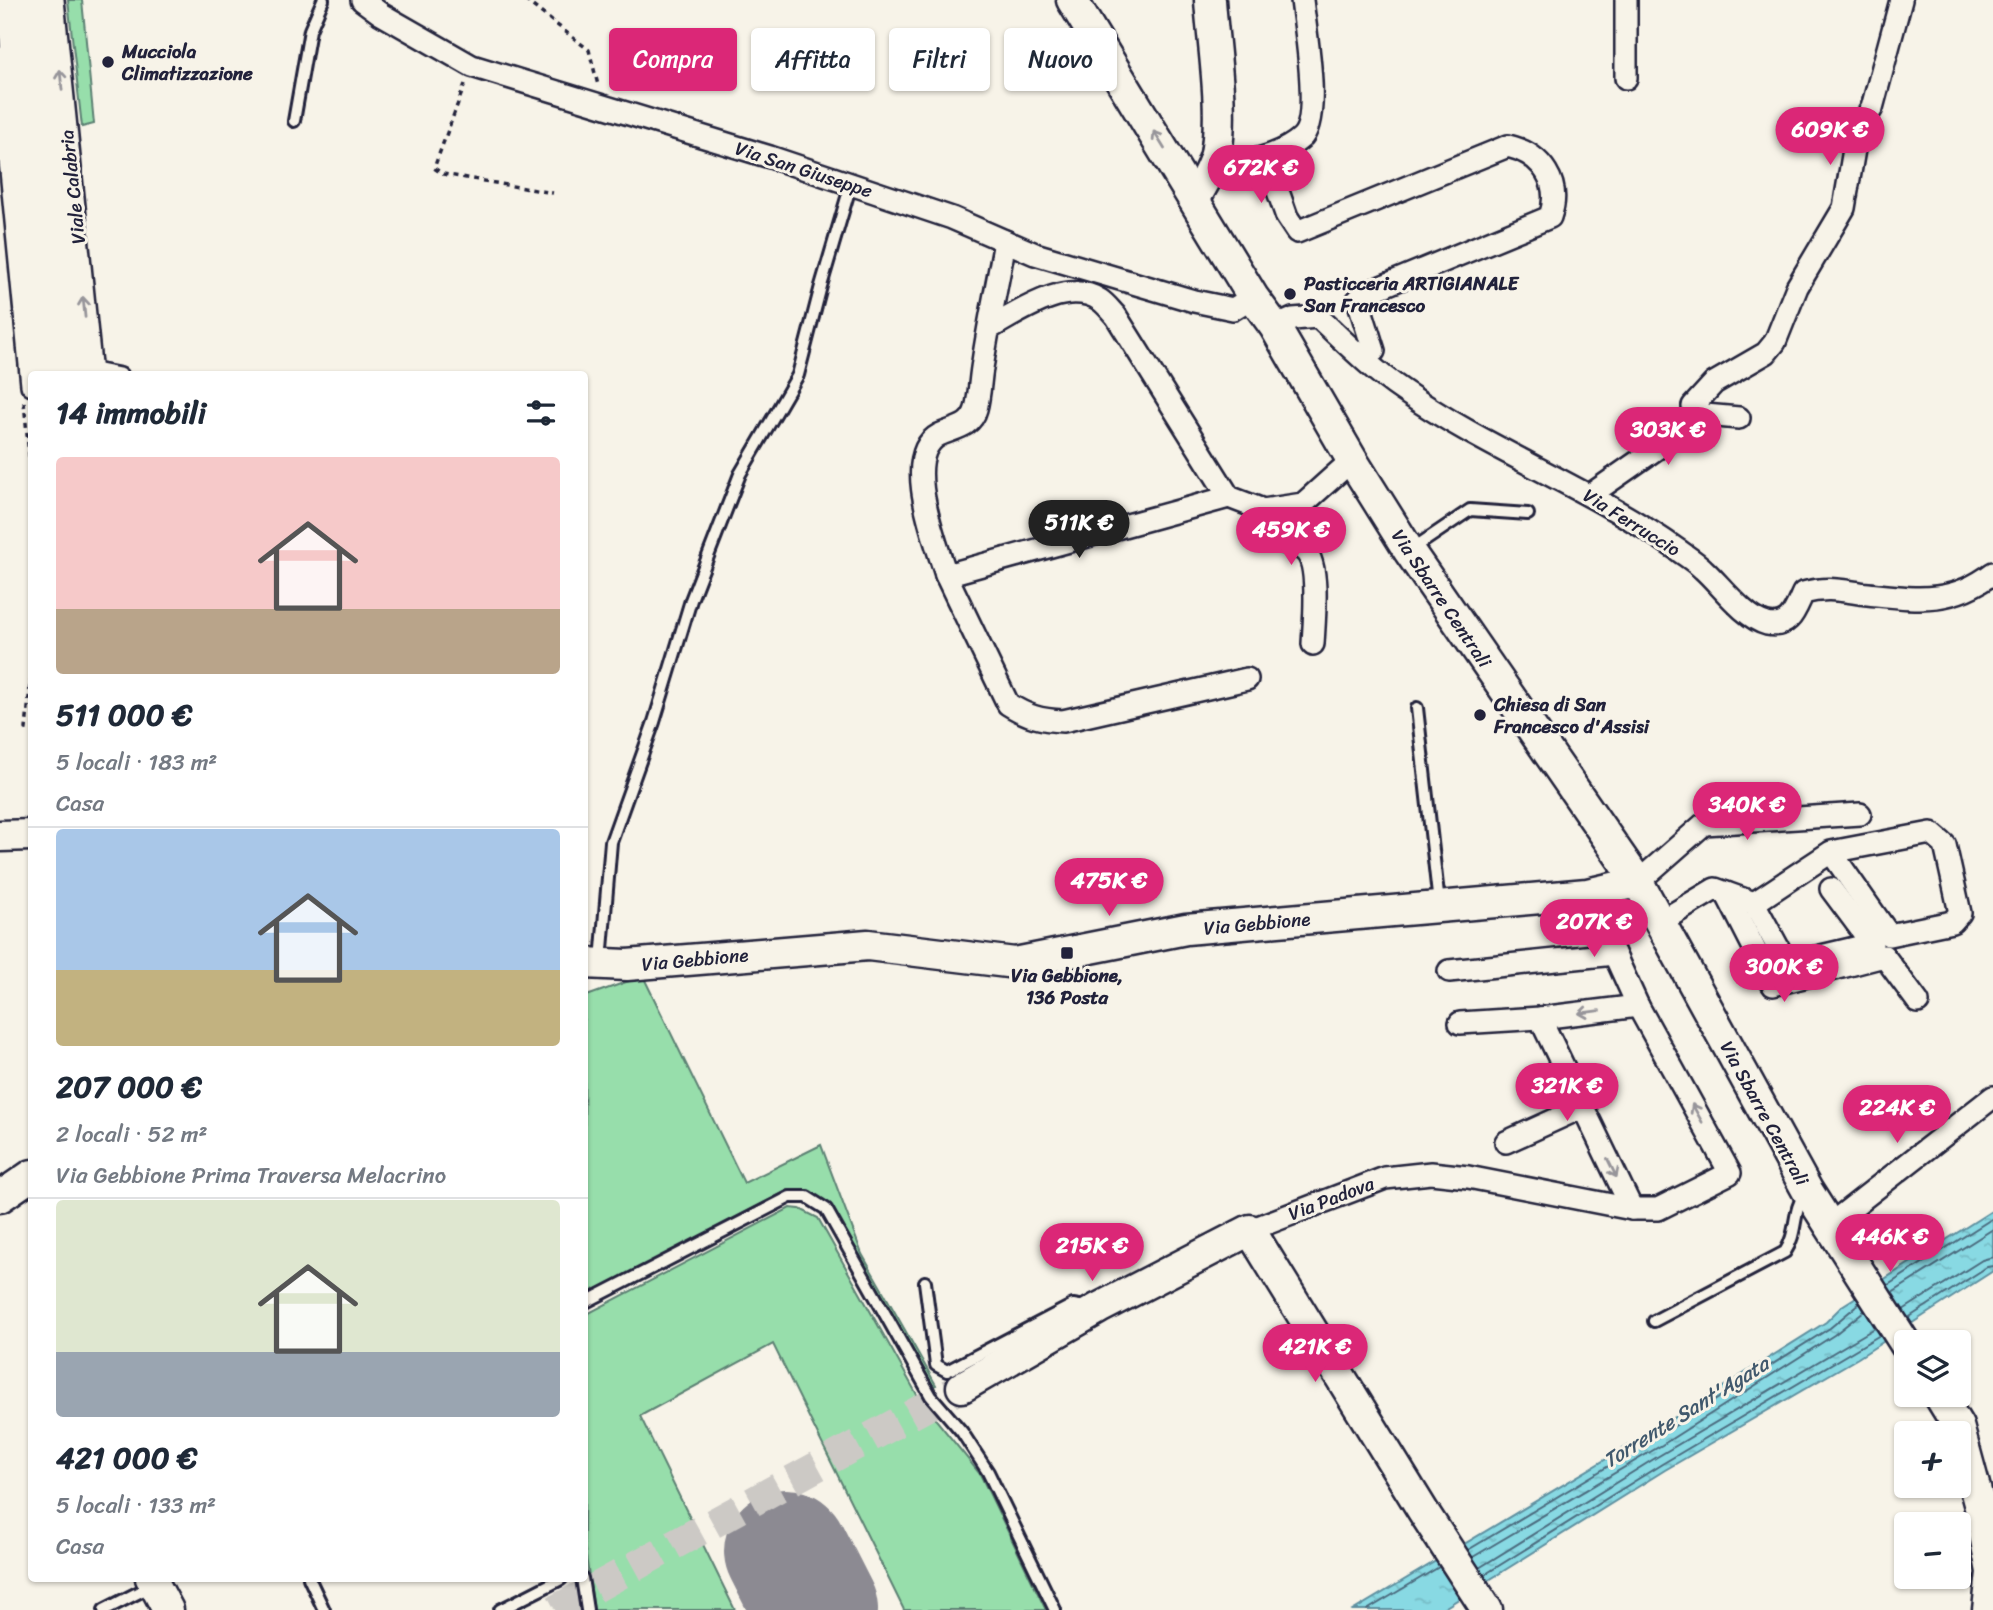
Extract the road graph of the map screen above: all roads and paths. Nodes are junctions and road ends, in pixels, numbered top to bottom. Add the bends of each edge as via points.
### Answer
1 (12, 0) edge
2 (35, 0) edge
3 (53, 0) edge
4 (323, 0) edge
5 (362, 0) edge
6 (525, 0) edge
7 (1072, 0) edge
8 (1210, 0) edge
9 (1302, 0) edge
10 (1626, 0) edge
11 (1901, 0) edge
12 (0, 58) edge
13 (472, 66) junction
14 (1626, 78) dead end
15 (601, 107) junction
16 (294, 121) dead end
17 (1266, 157) junction
18 (1210, 172) junction
19 (6, 180) edge
20 (851, 184) junction
21 (553, 193) dead end
22 (1195, 198) junction
23 (1006, 241) junction
24 (1253, 297) junction
25 (1275, 327) junction
26 (990, 328) junction
27 (1374, 351) dead end
28 (30, 371) edge
29 (49, 371) edge
30 (84, 371) edge
31 (84, 371) edge
32 (1739, 418) dead end
33 (1694, 424) junction
34 (1352, 460) junction
35 (1590, 495) junction
36 (1228, 497) junction
37 (1263, 510) junction
38 (1528, 514) dead end
39 (1409, 551) junction
40 (1993, 573) edge
41 (946, 575) junction
42 (1313, 644) dead end
43 (1247, 679) dead end
44 (28, 708) edge
45 (1417, 708) dead end
46 (28, 729) edge
47 (1860, 814) dead end
48 (28, 835) edge
49 (0, 836) edge
50 (1831, 852) junction
51 (1638, 882) junction
52 (1831, 889) dead end
53 (1726, 893) junction
54 (1587, 894) junction
55 (1754, 903) junction
56 (1439, 907) junction
57 (1660, 922) junction
58 (1614, 954) junction
59 (592, 964) edge
60 (1449, 971) dead end
61 (1918, 1002) dead end
62 (1638, 1006) junction
63 (1540, 1018) junction
64 (1460, 1023) dead end
65 (1993, 1097) edge
66 (1583, 1107) junction
67 (1506, 1142) dead end
68 (28, 1178) edge
69 (1807, 1190) junction
70 (0, 1197) edge
71 (1632, 1209) junction
72 (1830, 1229) junction
73 (1250, 1230) junction
74 (925, 1282) dead end
75 (588, 1301) edge
76 (1099, 1308) junction
77 (1654, 1321) dead end
78 (1896, 1330) edge
79 (962, 1387) tunnel mouth
80 (1948, 1409) edge
81 (1985, 1466) edge
82 (1987, 1498) edge
83 (311, 1582) edge
84 (555, 1582) edge
85 (583, 1582) edge
86 (160, 1588) edge
87 (104, 1610) edge
88 (324, 1610) edge
89 (500, 1610) edge
90 (587, 1610) edge
91 (1055, 1610) edge
92 (1488, 1610) edge
93 (1988, 1610) edge

1 - 29 street
2 - 30 street, Viale Calabria
31 -> 3 street, Viale Calabria
4 - 16 lane via 310,30
5 - 13 street, Via San Giuseppe
6 - 15 path via 589,50
22 -> 7 street, Via Sbarre Centrali
8 - 18 street via 1218,113
9 - 17 street via 1311,116 1300,140
10 - 14 street
11 - 33 street via 1872,108 1857,132 1844,208 1797,287 1775,342 1766,353 1714,383 1693,406
12 - 19 street
13 - 15 street, Via San Giuseppe
13 - 21 path via 434,168 443,174
15 - 20 street, Via San Giuseppe
17 - 18 street
17 - 27 street via 1287,217 1297,232 1508,146 1522,149 1548,170 1555,205 1550,217 1358,300
18 - 22 street
19 - 28 street
20 - 23 street, Via San Giuseppe
20 - 59 lane via 798,375 740,474 691,600 611,842
22 - 24 street, Via Sbarre Centrali
23 - 24 street, Via San Giuseppe via 1035,254 1194,301 1233,309
23 - 26 street
24 - 25 street, Via Sbarre Centrali
25 - 34 street, Via Sbarre Centrali
25 - 35 street, Via Ferruccio via 1293,319 1318,317 1401,390
26 - 36 street via 1038,300 1074,292 1100,299 1116,316
26 - 41 street via 976,411 968,423 937,436 921,463 923,496
32 - 33 street via 1705,415
33 - 35 street
34 - 37 street via 1303,504
34 - 39 street, Via Sbarre Centrali
35 - 40 street, Via Ferruccio via 1676,548 1732,600 1765,623 1782,625 1790,620 1803,593 1812,591 1833,588 1948,597
36 - 37 street
36 - 41 street
37 - 42 street via 1271,537 1296,546 1311,559
38 - 39 lane via 1470,510
39 - 51 street, Via Sbarre Centrali
41 - 43 street via 1008,704 1025,715 1063,721
44 - 46 path
45 - 56 lane
47 - 51 street via 1704,824
48 - 49 street
50 - 50 street via 1889,934 1952,922 1960,912 1945,845 1931,834
50 - 55 street
51 - 54 street, Via Gebbione
51 - 57 street, Via Sbarre Centrali
52 - 55 street via 1872,944 1787,964
53 - 55 street
53 - 57 street via 1715,889
53 - 61 street via 1773,985 1884,956
54 - 56 street, Via Gebbione
54 - 58 street
56 - 59 street, Via Gebbione via 1186,929 1015,963 868,944 627,965
57 - 69 street, Via Sbarre Centrali
58 - 60 street
58 - 62 street
62 -> 63 street
71 -> 62 street, Via Padova via 1658,1209 1730,1172
63 - 64 street
63 - 66 street
65 - 72 street
66 - 67 street
66 -> 71 street
68 - 70 street
69 - 72 street, Via Sbarre Centrali
69 - 77 lane via 1797,1203 1793,1241 1785,1252
71 - 73 street, Via Padova via 1431,1173 1385,1178
72 - 78 street, Via Sbarre Centrali
73 - 76 street, Via Padova
73 - 92 street
74 - 76 lane via 936,1365 947,1371 1073,1305
75 - 91 lane via 790,1197 807,1197 826,1209 931,1396 988,1472
76 - 79 street, Via Padova
80 - 81 street
81 - 82 street
82 - 93 street via 1992,1572
83 - 88 lane
84 - 89 lane
85 - 90 lane
86 - 87 lane

